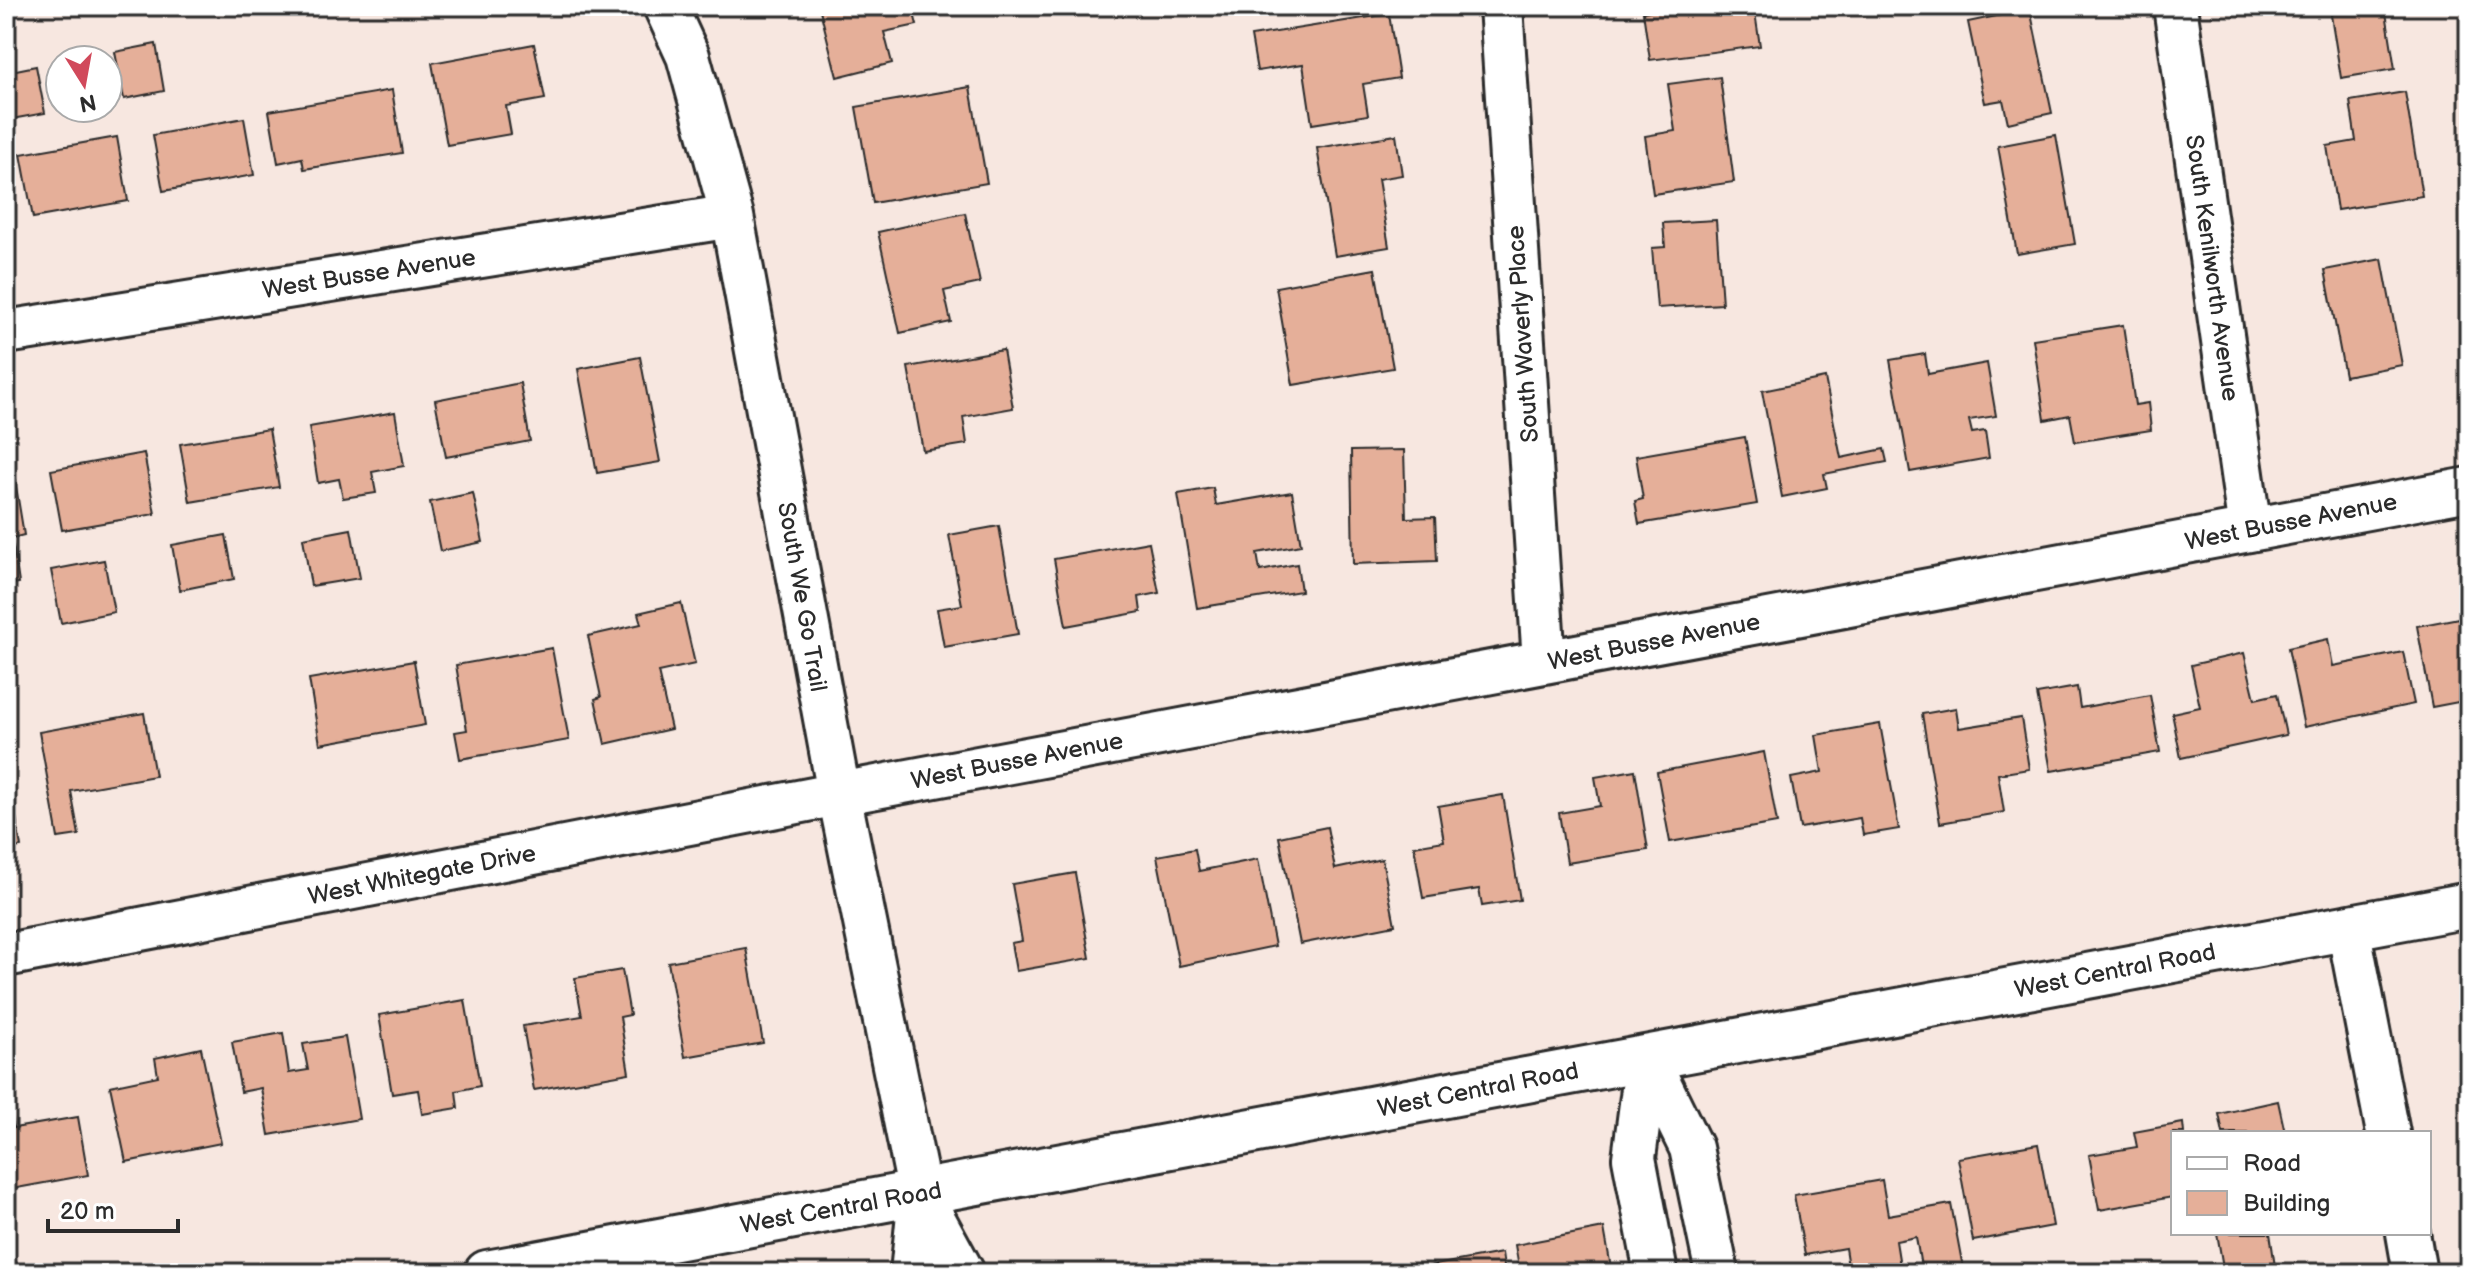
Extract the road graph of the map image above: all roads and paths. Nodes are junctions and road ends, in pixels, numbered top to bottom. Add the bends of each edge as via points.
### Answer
1 (665, 6) edge
2 (1501, 6) edge
3 (2175, 6) edge
4 (732, 216) junction
5 (6, 332) edge
6 (2469, 489) edge
7 (2250, 530) junction
8 (1544, 662) junction
9 (839, 794) junction
10 (2469, 905) edge
11 (2348, 927) junction
12 (6, 955) edge
13 (1647, 1058) junction
14 (2388, 1131) edge
15 (920, 1194) junction
16 (2408, 1235) edge
17 (487, 1273) edge
18 (912, 1273) edge
19 (963, 1273) edge
20 (1656, 1273) edge
21 (1717, 1273) edge
22 (2415, 1273) edge

1 - 4 street, South We Go Trail via 688,56
2 - 8 street, South Waverly Place
3 - 7 street, South Kenilworth Avenue
4 - 5 street, West Busse Avenue
4 - 9 street, South We Go Trail
6 - 7 street, West Busse Avenue
7 - 8 street, West Busse Avenue
8 - 9 street, West Busse Avenue
9 - 12 street, West Whitegate Drive
9 - 15 street, South We Go Trail
10 - 11 main road, West Central Road
11 - 13 main road, West Central Road
11 - 14 street
13 - 15 main road, West Central Road
13 - 20 street via 1634,1158
13 - 21 street via 1691,1148
15 - 17 main road, West Central Road
15 - 18 street
15 - 19 street
16 - 22 street

